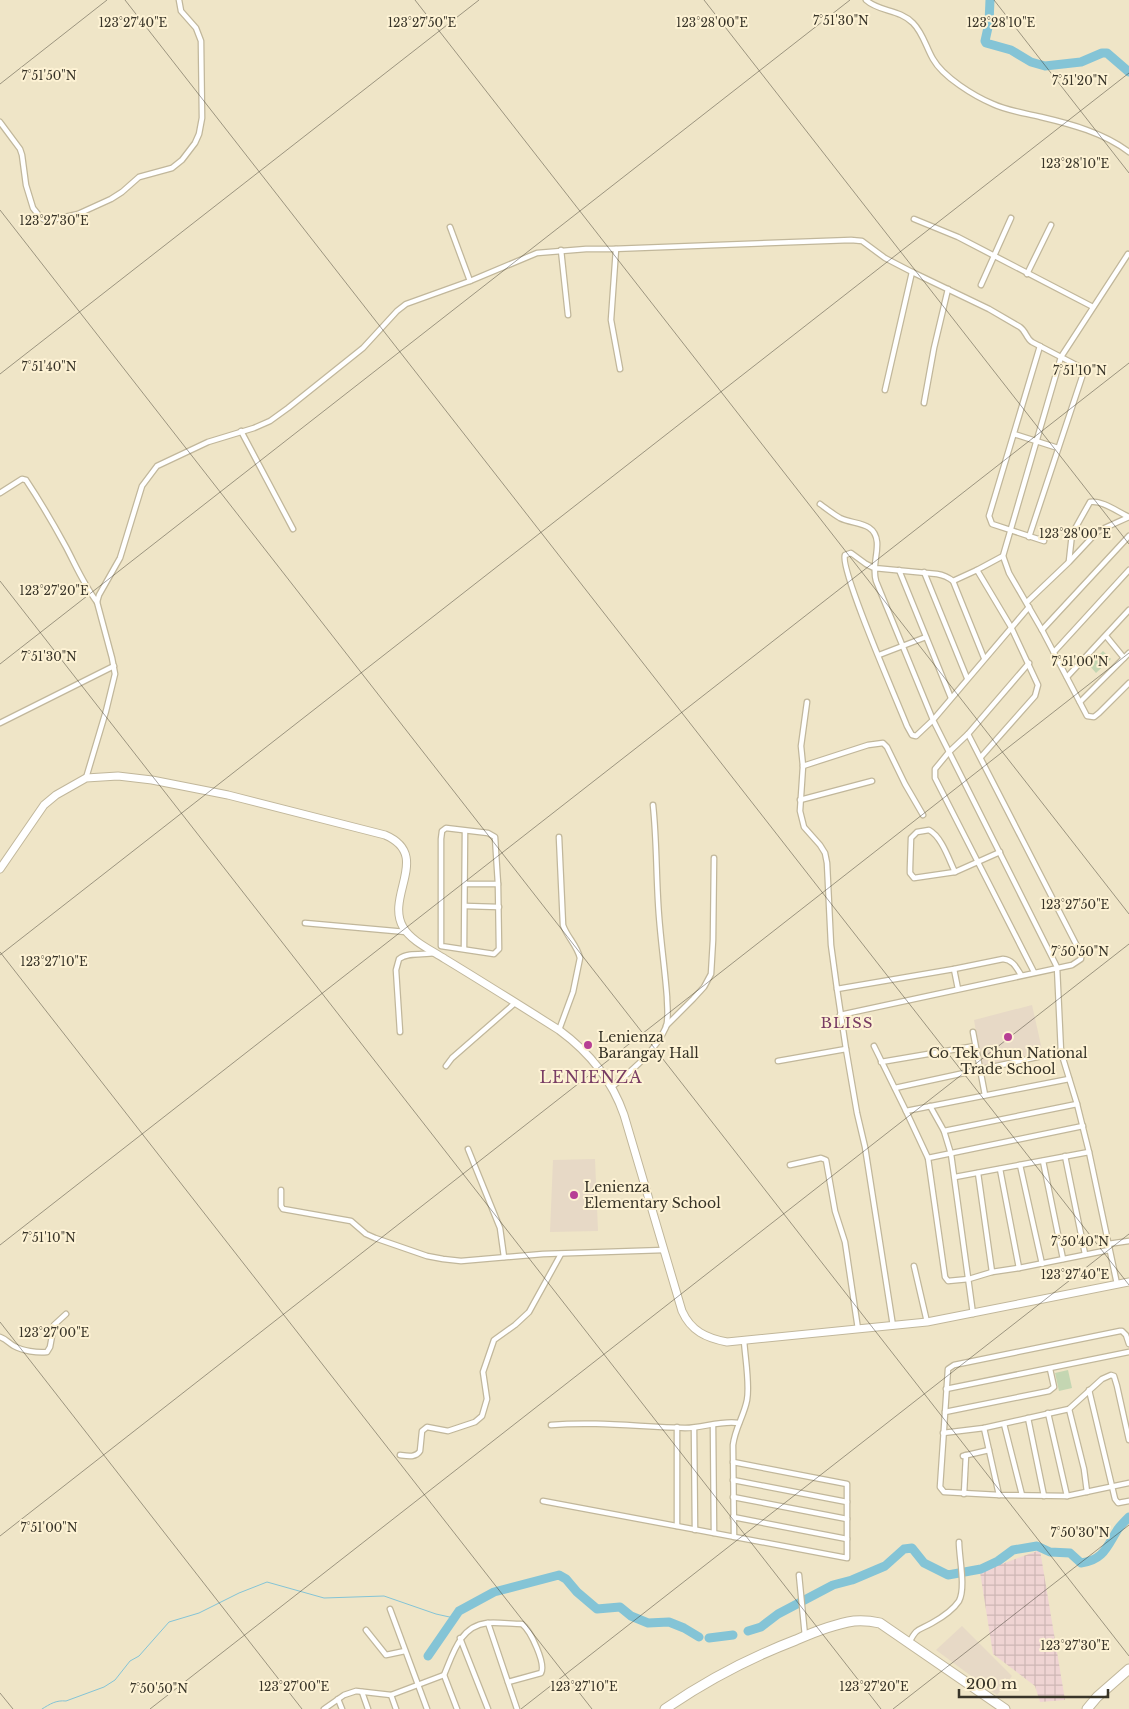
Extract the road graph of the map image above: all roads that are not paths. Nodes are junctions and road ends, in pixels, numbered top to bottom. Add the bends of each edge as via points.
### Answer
1 (179, 0) edge
2 (866, 0) edge
3 (0, 122) edge
4 (1129, 152) edge
5 (1011, 218) dead end
6 (914, 219) dead end
7 (1051, 225) dead end
8 (450, 227) dead end
9 (616, 249) junction
10 (561, 250) junction
11 (1128, 254) dead end
12 (995, 256) junction
13 (912, 272) junction
14 (1027, 274) junction
15 (470, 281) junction
16 (981, 285) dead end
17 (948, 289) junction
18 (1093, 307) junction
19 (568, 315) dead end
20 (1040, 346) junction
21 (1061, 357) junction
22 (620, 369) dead end
23 (884, 390) dead end
24 (924, 403) dead end
25 (241, 431) junction
26 (1014, 434) junction
27 (1036, 441) junction
28 (1058, 448) junction
29 (0, 493) edge
30 (820, 504) dead end
31 (1129, 517) edge
32 (293, 529) dead end
33 (1010, 531) junction
34 (1129, 536) edge
35 (1029, 537) junction
36 (1044, 542) dead end
37 (1003, 556) junction
38 (1070, 562) junction
39 (874, 568) junction
40 (899, 570) junction
41 (977, 570) junction
42 (1129, 570) edge
43 (924, 572) junction
44 (953, 581) junction
45 (97, 602) junction
46 (1028, 604) junction
47 (1129, 610) edge
48 (1011, 627) junction
49 (1042, 630) junction
50 (926, 636) junction
51 (1106, 636) junction
52 (901, 646) junction
53 (1054, 652) junction
54 (1129, 653) edge
55 (878, 655) junction
56 (984, 658) junction
57 (1124, 658) junction
58 (1029, 663) junction
59 (114, 666) junction
60 (1067, 677) junction
61 (967, 678) junction
62 (1129, 683) edge
63 (951, 698) junction
64 (807, 702) dead end
65 (1080, 702) junction
66 (933, 720) junction
67 (0, 723) edge
68 (968, 734) junction
69 (949, 752) junction
70 (981, 757) junction
71 (803, 766) junction
72 (86, 778) junction
73 (872, 781) dead end
74 (800, 800) junction
75 (653, 805) dead end
76 (923, 815) dead end
77 (465, 831) junction
78 (558, 837) dead end
79 (1000, 852) junction
80 (714, 858) dead end
81 (978, 864) junction
82 (0, 869) edge
83 (955, 872) junction
84 (465, 884) junction
85 (498, 884) junction
86 (465, 906) junction
87 (499, 907) junction
88 (305, 924) dead end
89 (406, 932) junction
90 (441, 946) junction
91 (446, 946) junction
92 (464, 948) junction
93 (439, 956) junction
94 (1057, 968) junction
95 (954, 970) junction
96 (1034, 972) junction
97 (1021, 976) junction
98 (837, 989) junction
99 (958, 989) junction
100 (515, 1002) junction
101 (840, 1015) junction
102 (666, 1026) junction
103 (559, 1030) junction
104 (400, 1032) dead end
105 (973, 1032) dead end
106 (874, 1046) dead end
107 (976, 1046) junction
108 (846, 1049) junction
109 (1061, 1052) junction
110 (778, 1060) dead end
111 (881, 1062) junction
112 (446, 1066) dead end
113 (981, 1070) junction
114 (1069, 1079) junction
115 (612, 1087) junction
116 (895, 1088) junction
117 (985, 1095) junction
118 (1077, 1104) junction
119 (930, 1106) junction
120 (906, 1111) junction
121 (1083, 1126) junction
122 (944, 1131) junction
123 (468, 1149) dead end
124 (1090, 1152) junction
125 (951, 1154) junction
126 (1065, 1156) junction
127 (928, 1158) junction
128 (1043, 1160) junction
129 (790, 1165) dead end
130 (1020, 1165) junction
131 (1000, 1169) junction
132 (978, 1173) junction
133 (955, 1177) junction
134 (281, 1190) dead end
135 (1129, 1240) edge
136 (1109, 1247) junction
137 (664, 1250) junction
138 (561, 1254) junction
139 (1085, 1254) junction
140 (504, 1257) junction
141 (1063, 1259) junction
142 (1042, 1264) junction
143 (914, 1266) dead end
144 (1019, 1268) junction
145 (992, 1272) junction
146 (969, 1279) junction
147 (1129, 1282) edge
148 (1117, 1284) junction
149 (66, 1314) dead end
150 (973, 1314) junction
151 (927, 1322) junction
152 (893, 1326) junction
153 (858, 1329) junction
154 (0, 1337) edge
155 (744, 1340) junction
156 (1129, 1344) edge
157 (1129, 1352) edge
158 (1050, 1369) junction
159 (946, 1389) junction
160 (1090, 1390) junction
161 (1069, 1409) junction
162 (945, 1412) junction
163 (1048, 1413) junction
164 (1028, 1418) junction
165 (738, 1423) junction
166 (1004, 1424) junction
167 (551, 1425) dead end
168 (713, 1425) junction
169 (677, 1427) junction
170 (694, 1428) junction
171 (984, 1428) junction
172 (944, 1433) junction
173 (1129, 1440) edge
174 (989, 1450) junction
175 (400, 1455) dead end
176 (733, 1462) junction
177 (733, 1480) junction
178 (1129, 1483) edge
179 (1112, 1487) junction
180 (1088, 1492) junction
181 (964, 1494) junction
182 (999, 1495) junction
183 (1022, 1495) junction
184 (1044, 1496) junction
185 (1067, 1496) junction
186 (733, 1497) junction
187 (543, 1501) dead end
188 (1129, 1501) edge
189 (847, 1502) junction
190 (734, 1517) junction
191 (847, 1519) junction
192 (678, 1526) junction
193 (695, 1530) junction
194 (714, 1533) junction
195 (734, 1537) junction
196 (847, 1539) junction
197 (959, 1542) dead end
198 (799, 1575) dead end
199 (390, 1609) dead end
200 (488, 1623) junction
201 (366, 1630) dead end
202 (805, 1636) junction
203 (460, 1638) junction
204 (910, 1643) junction
205 (405, 1651) junction
206 (1129, 1669) edge
207 (444, 1676) junction
208 (508, 1682) junction
209 (418, 1686) junction
210 (362, 1692) junction
211 (391, 1695) junction
212 (338, 1699) junction
213 (324, 1709) edge
214 (342, 1709) edge
215 (368, 1709) edge
216 (396, 1709) edge
217 (426, 1709) edge
218 (457, 1709) edge
219 (488, 1709) edge
220 (517, 1709) edge
221 (665, 1709) edge
222 (1005, 1709) edge
223 (1087, 1709) edge

1 - 3 street via 181,11 196,28 201,41 202,118 195,143 172,168 139,177 111,199 78,214 47,221 33,208 22,155
2 - 4 street via 879,9 909,19 942,71 984,100 1008,110 1077,127
5 - 12 street
6 - 12 street
7 - 14 street
8 - 15 street
9 - 10 street
9 - 13 street via 851,240 862,241
9 - 22 street via 611,320
10 - 15 street via 537,253
10 - 19 street
11 - 18 street
12 - 14 street
12 - 16 street
13 - 17 street
13 - 23 street
14 - 18 street
15 - 25 street via 402,307 362,348 288,408 270,421
17 - 20 street via 1020,327 1028,339
17 - 24 street
18 - 21 street
20 - 21 street
20 - 26 street
21 - 27 street
21 - 28 street via 1084,371
25 - 32 street
25 - 45 street via 208,442 157,466 148,476 120,558 98,594
26 - 27 street
26 - 33 street via 989,516 992,524
27 - 28 street
27 - 33 street
28 - 35 street
29 - 45 street via 22,479 26,480
30 - 39 street via 840,518 870,528 877,540
31 - 38 street via 1098,531
31 - 38 street via 1090,502 1072,534
33 - 35 street
33 - 37 street
34 - 49 street
35 - 36 street
37 - 41 street
37 - 46 street
38 - 46 street
39 - 40 street
39 - 52 street
39 - 55 street via 851,553 843,557
40 - 43 street
40 - 50 street
41 - 44 street
41 - 48 street
42 - 53 street
43 - 44 street via 943,575
43 - 61 street
44 - 56 street
45 - 59 street
46 - 48 street
46 - 49 street
47 - 51 street
48 - 56 street
48 - 58 street
49 - 53 street
50 - 52 street
50 - 63 street
51 - 57 street
51 - 60 street
52 - 55 street
52 - 66 street
53 - 60 street
54 - 57 street
55 - 66 street via 912,735 916,736
56 - 61 street
57 - 65 street
58 - 68 street
58 - 70 street via 1038,691
59 - 67 street
59 - 72 street via 112,686
60 - 65 street
61 - 63 street
62 - 65 street via 1094,717 1087,716
63 - 66 street
64 - 71 street via 801,746
66 - 69 street
68 - 69 street
68 - 70 street
69 - 79 street
69 - 81 street via 935,769 935,778
70 - 94 street via 1081,953 1078,962
71 - 74 street
71 - 76 street via 883,744
72 - 82 street via 44,805
72 - 89 street via 118,776 170,783 394,839 400,843 406,857 399,917
73 - 74 street
74 - 98 street via 801,820 820,845 827,863 831,945
75 - 102 street via 668,1016
77 - 84 street
77 - 85 street via 488,833 495,837
77 - 90 street via 446,828 441,834
78 - 103 street via 563,926 580,958 573,992
79 - 81 street
79 - 94 street
80 - 102 street via 711,974 698,993
81 - 83 street
81 - 96 street
83 - 83 street via 934,833 925,830 914,834 910,853 914,878
84 - 85 street
84 - 86 street
85 - 87 street
86 - 87 street
86 - 92 street
87 - 92 street via 498,951 494,954
88 - 89 street
89 - 93 street
90 - 91 street
90 - 93 street
91 - 92 street
91 - 93 street
93 - 100 street
93 - 104 street via 406,955 398,959
94 - 96 street
94 - 109 street
95 - 97 street via 1003,959 1013,963
95 - 98 street
95 - 99 street
96 - 97 street
97 - 99 street
98 - 101 street
99 - 101 street
100 - 103 street
100 - 112 street
101 - 108 street
102 - 115 street via 646,1056
103 - 115 street via 586,1052
105 - 107 street
106 - 111 street
107 - 111 street
107 - 113 street
108 - 110 street
108 - 152 street
109 - 113 street
109 - 114 street
111 - 116 street
113 - 116 street
113 - 117 street
114 - 117 street
114 - 118 street
115 - 137 street via 623,1112
116 - 120 street
117 - 119 street
118 - 121 street
118 - 122 street
119 - 120 street
119 - 122 street
120 - 127 street
121 - 124 street
121 - 125 street
122 - 125 street
123 - 140 street via 500,1228
124 - 126 street
124 - 136 street
125 - 127 street
125 - 133 street
126 - 128 street
126 - 139 street
127 - 146 street via 945,1277 952,1282
128 - 130 street
128 - 141 street
129 - 153 street via 821,1158 826,1160
130 - 131 street
130 - 142 street
131 - 132 street
131 - 144 street
132 - 133 street
132 - 145 street
133 - 146 street
134 - 140 street via 283,1209 351,1221 374,1238 427,1256 461,1260
135 - 136 street
136 - 139 street
136 - 148 street
137 - 138 street
137 - 155 street via 682,1311 693,1328 715,1340
138 - 140 street
138 - 175 street via 529,1312 494,1340 483,1372 487,1399 482,1416 475,1422 448,1431 427,1427 422,1431 419,1453 415,1456
139 - 141 street
141 - 142 street
142 - 144 street
143 - 151 street
144 - 145 street
145 - 146 street
146 - 150 street
147 - 148 street
148 - 150 street
149 - 154 street via 54,1325 47,1352 30,1351
150 - 151 street
151 - 152 street
152 - 153 street
153 - 155 street
155 - 165 street via 748,1396
156 - 159 street via 1126,1335 1120,1331 954,1365 946,1372
157 - 158 street
158 - 159 street
158 - 162 street via 1054,1387 1050,1391
159 - 162 street
160 - 161 street
160 - 173 street via 1107,1376 1114,1376
160 - 179 street
161 - 163 street
161 - 180 street
162 - 172 street
163 - 164 street
163 - 185 street
164 - 166 street
164 - 184 street
165 - 168 street
165 - 176 street
166 - 171 street
166 - 183 street
167 - 169 street via 594,1423
168 - 170 street
168 - 194 street
169 - 170 street
169 - 192 street
170 - 193 street
171 - 172 street
171 - 174 street
172 - 181 street via 941,1489
174 - 181 street via 965,1456
174 - 182 street
176 - 177 street
176 - 189 street via 846,1484
177 - 186 street
177 - 189 street
178 - 179 street
179 - 180 street
179 - 188 street via 1116,1502
180 - 185 street
181 - 182 street
182 - 183 street
183 - 184 street
184 - 185 street
186 - 190 street
186 - 191 street
187 - 192 street
189 - 191 street
190 - 195 street
190 - 196 street
191 - 196 street
192 - 193 street
193 - 194 street
194 - 195 street
195 - 196 street via 847,1558
197 - 204 street via 959,1600 939,1618 916,1630
198 - 202 street
199 - 205 street
200 - 203 street via 475,1627
200 - 208 street
200 - 208 street via 522,1624 530,1634 543,1666 541,1673
201 - 205 street via 386,1655
202 - 204 highway via 853,1621 867,1620 880,1623
202 - 221 highway via 730,1669
203 - 207 street
203 - 219 street
204 - 222 highway
205 - 209 street
206 - 223 highway
207 - 209 street
207 - 218 street
208 - 220 street
209 - 211 street
209 - 217 street
210 - 211 street
210 - 212 street
210 - 215 street
211 - 216 street
212 - 213 street
212 - 214 street

